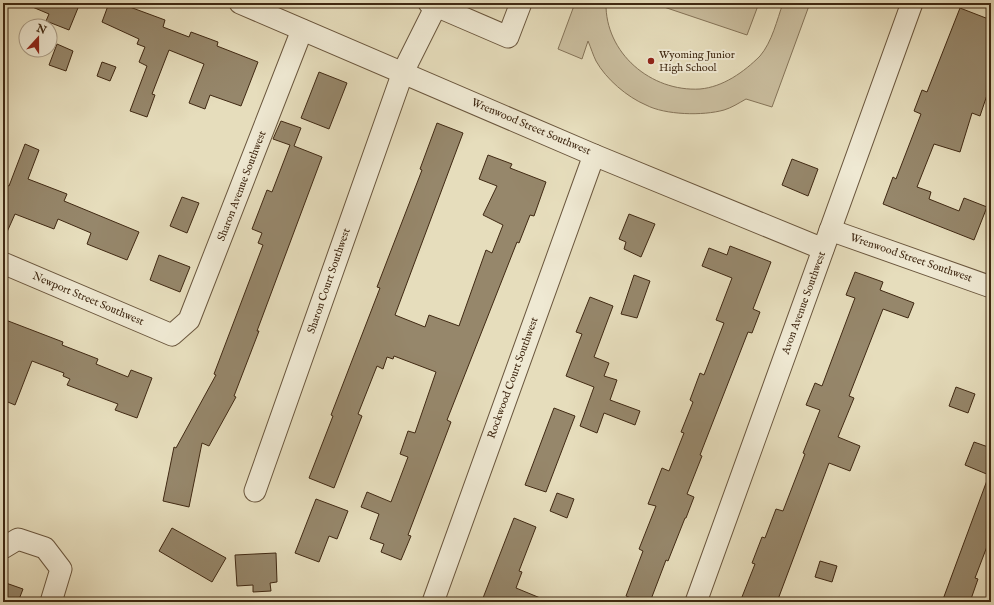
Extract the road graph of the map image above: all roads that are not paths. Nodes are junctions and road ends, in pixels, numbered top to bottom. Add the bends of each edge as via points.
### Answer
1 (240, 3) edge
2 (521, 3) edge
3 (912, 3) edge
4 (433, 4) edge
5 (461, 9) edge
6 (302, 30) junction
7 (403, 72) junction
8 (594, 155) junction
9 (827, 239) junction
10 (3, 263) edge
11 (991, 287) edge
12 (172, 335) joint
13 (255, 491) dead end
14 (3, 548) edge
15 (51, 602) edge
16 (433, 602) edge
17 (696, 602) edge

1 - 6 street, Wrenwood Street Southwest
2 - 5 street via 508,37
3 - 9 street, Avon Avenue Southwest
4 - 5 street
4 - 7 street, Sharon Court Southwest
6 - 7 street, Wrenwood Street Southwest
6 - 12 street, Sharon Avenue Southwest via 190,320
7 - 8 street, Wrenwood Street Southwest
7 - 13 street, Sharon Court Southwest
8 - 9 street, Wrenwood Street Southwest
8 - 16 street, Rockwood Court Southwest
9 - 11 street, Wrenwood Street Southwest
9 - 17 street, Avon Avenue Southwest
10 - 12 street, Newport Street Southwest
14 - 15 street via 18,539 45,548 61,569

